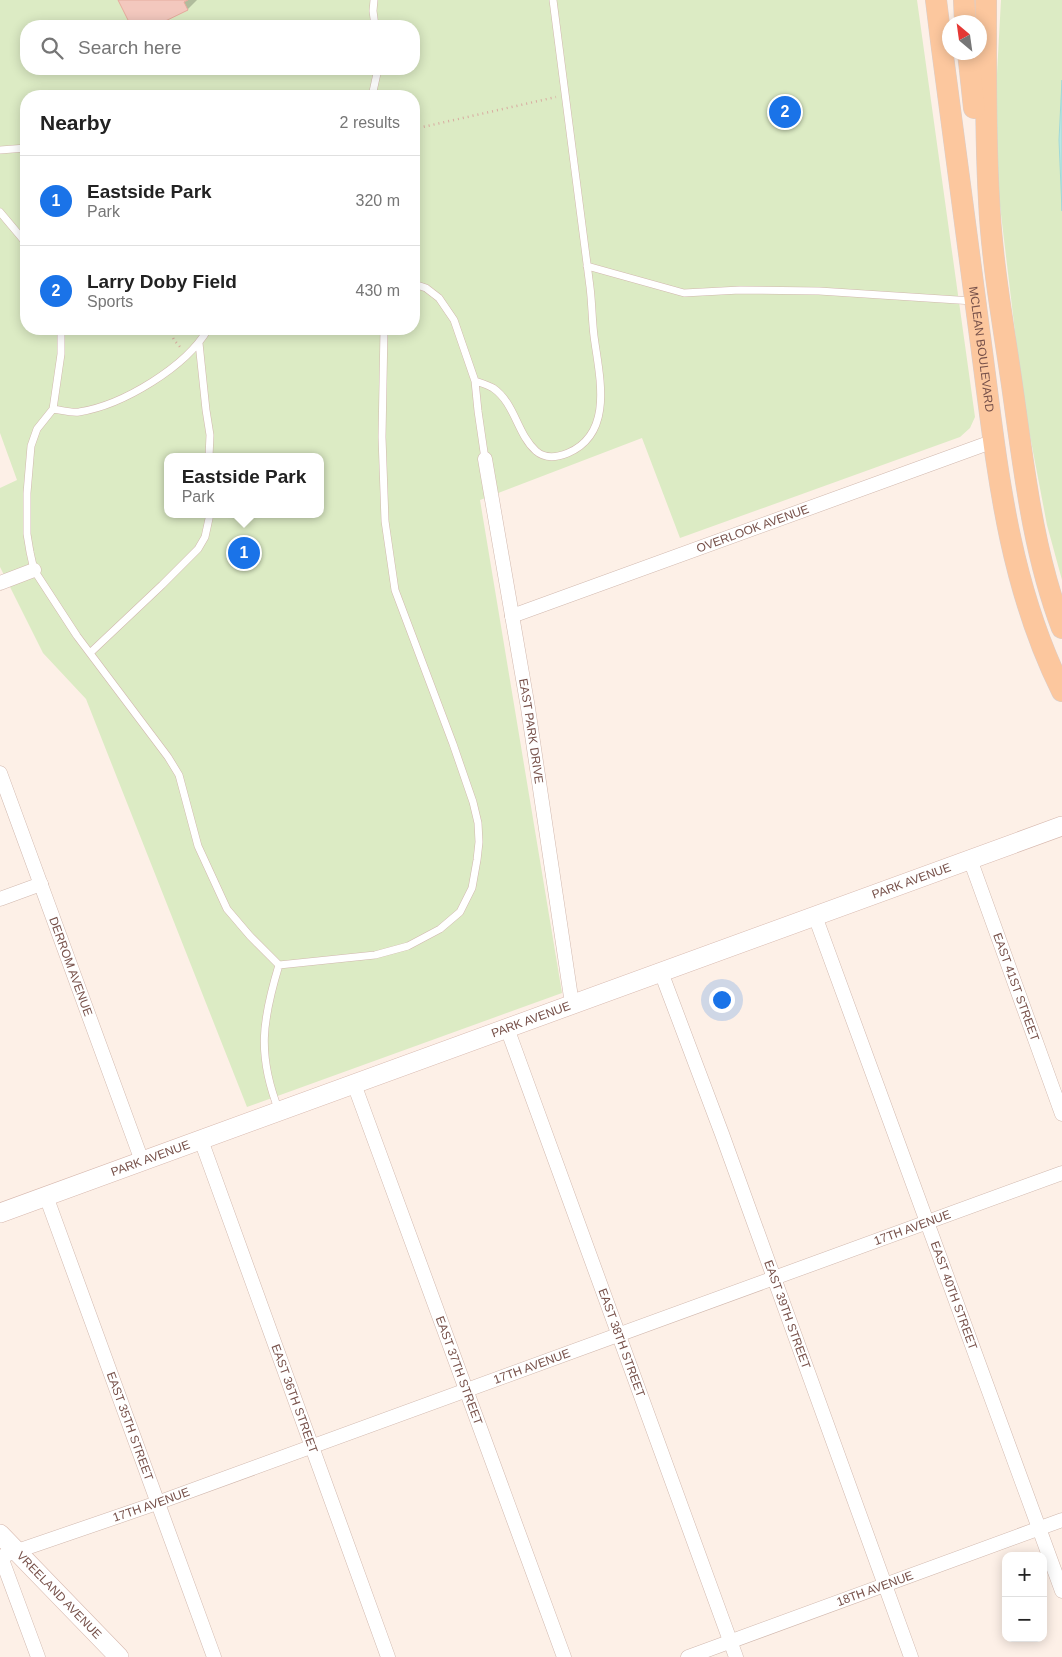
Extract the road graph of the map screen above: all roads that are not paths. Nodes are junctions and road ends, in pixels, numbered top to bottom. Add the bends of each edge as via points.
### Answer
1 (374, 0) edge
2 (553, 0) edge
3 (964, 0) edge
4 (986, 0) edge
5 (935, 4) edge
6 (965, 15) edge
7 (374, 20) edge
8 (969, 60) edge
9 (377, 75) edge
10 (373, 90) edge
11 (20, 148) edge
12 (0, 150) edge
13 (989, 202) junction
14 (0, 212) edge
15 (20, 236) edge
16 (587, 266) junction
17 (420, 286) edge
18 (975, 301) junction
19 (62, 335) edge
20 (205, 335) edge
21 (384, 335) edge
22 (200, 343) junction
23 (475, 381) junction
24 (53, 409) junction
25 (994, 441) junction
26 (209, 453) edge
27 (485, 459) joint
28 (209, 518) edge
29 (34, 570) junction
30 (0, 583) edge
31 (512, 616) junction
32 (1062, 628) edge
33 (90, 653) junction
34 (1062, 691) edge
35 (0, 773) edge
36 (1062, 826) edge
37 (970, 859) junction
38 (41, 884) junction
39 (0, 899) edge
40 (816, 916) junction
41 (280, 965) junction
42 (661, 972) junction
43 (572, 1004) junction
44 (507, 1028) junction
45 (354, 1084) junction
46 (279, 1111) junction
47 (1062, 1114) edge
48 (201, 1140) junction
49 (142, 1161) junction
50 (1062, 1173) edge
51 (46, 1196) junction
52 (0, 1213) edge
53 (927, 1222) junction
54 (774, 1277) junction
55 (618, 1334) junction
56 (466, 1391) junction
57 (312, 1446) junction
58 (157, 1503) junction
59 (1062, 1520) edge
60 (1039, 1528) junction
61 (0, 1534) edge
62 (6, 1555) edge
63 (885, 1585) junction
64 (1062, 1591) edge
65 (730, 1642) junction
66 (38, 1657) edge
67 (119, 1657) edge
68 (214, 1657) edge
69 (388, 1657) edge
70 (564, 1657) edge
71 (688, 1657) edge
72 (736, 1657) edge
73 (911, 1657) edge

1 - 7 lane
2 - 16 lane
3 - 6 main road
4 - 13 main road, MCLEAN BOULEVARD
5 - 18 main road, MCLEAN BOULEVARD
8 - 13 main road
9 - 10 lane
11 - 12 lane
13 - 32 main road, MCLEAN BOULEVARD via 1033,526
14 - 15 lane
16 - 18 lane via 684,294 740,290 819,291
16 - 23 lane via 602,393 596,428 584,443 562,456 540,454 525,437 505,399 492,387
17 - 23 lane via 439,298 454,320
18 - 25 main road, MCLEAN BOULEVARD
19 - 24 lane
20 - 22 lane
21 - 41 lane via 382,438 385,521 394,590 466,779 480,842 472,888 460,912 440,929 408,946 375,955
22 - 24 lane via 135,392 78,412
22 - 26 lane
23 - 27 lane
24 - 29 lane via 37,429 31,446 27,534
25 - 31 street, OVERLOOK AVENUE
25 - 34 main road, MCLEAN BOULEVARD via 1018,572 1038,639
27 - 31 street, EAST PARK DRIVE
28 - 33 lane via 205,537 198,549
29 - 30 street
29 - 33 lane
31 - 43 street, EAST PARK DRIVE
33 - 41 lane via 179,775 198,846 227,909
35 - 38 street, DERROM AVENUE
36 - 37 street, PARK AVENUE
37 - 40 street, PARK AVENUE
37 - 47 street, EAST 41ST STREET
38 - 39 street
38 - 49 street, DERROM AVENUE
40 - 42 street, PARK AVENUE
40 - 53 street, EAST 40TH STREET
41 - 46 lane via 265,1017 264,1040 270,1084
42 - 43 street, PARK AVENUE
42 - 54 street, EAST 39TH STREET
43 - 44 street, PARK AVENUE
44 - 45 street, PARK AVENUE
44 - 55 street, EAST 38TH STREET
45 - 46 street, PARK AVENUE
45 - 56 street, EAST 37TH STREET
46 - 48 street, PARK AVENUE
48 - 49 street, PARK AVENUE
48 - 57 street, EAST 36TH STREET
49 - 51 street, PARK AVENUE
50 - 53 street, 17TH AVENUE
51 - 52 street, PARK AVENUE
51 - 58 street, EAST 35TH STREET
53 - 54 street, 17TH AVENUE
53 - 60 street, EAST 40TH STREET
54 - 55 street, 17TH AVENUE
54 - 63 street, EAST 39TH STREET
55 - 56 street, 17TH AVENUE
55 - 65 street, EAST 38TH STREET
56 - 57 street, 17TH AVENUE
56 - 70 street, EAST 37TH STREET
57 - 58 street, 17TH AVENUE
57 - 69 street, EAST 36TH STREET
58 - 62 street, 17TH AVENUE
58 - 68 street, EAST 35TH STREET
59 - 60 street, 18TH AVENUE
60 - 63 street, 18TH AVENUE
60 - 64 street, EAST 40TH STREET
61 - 62 street, VREELAND AVENUE
62 - 66 street
62 - 67 street, VREELAND AVENUE
63 - 65 street, 18TH AVENUE
63 - 73 street, EAST 39TH STREET
65 - 71 street, 18TH AVENUE
65 - 72 street, EAST 38TH STREET

